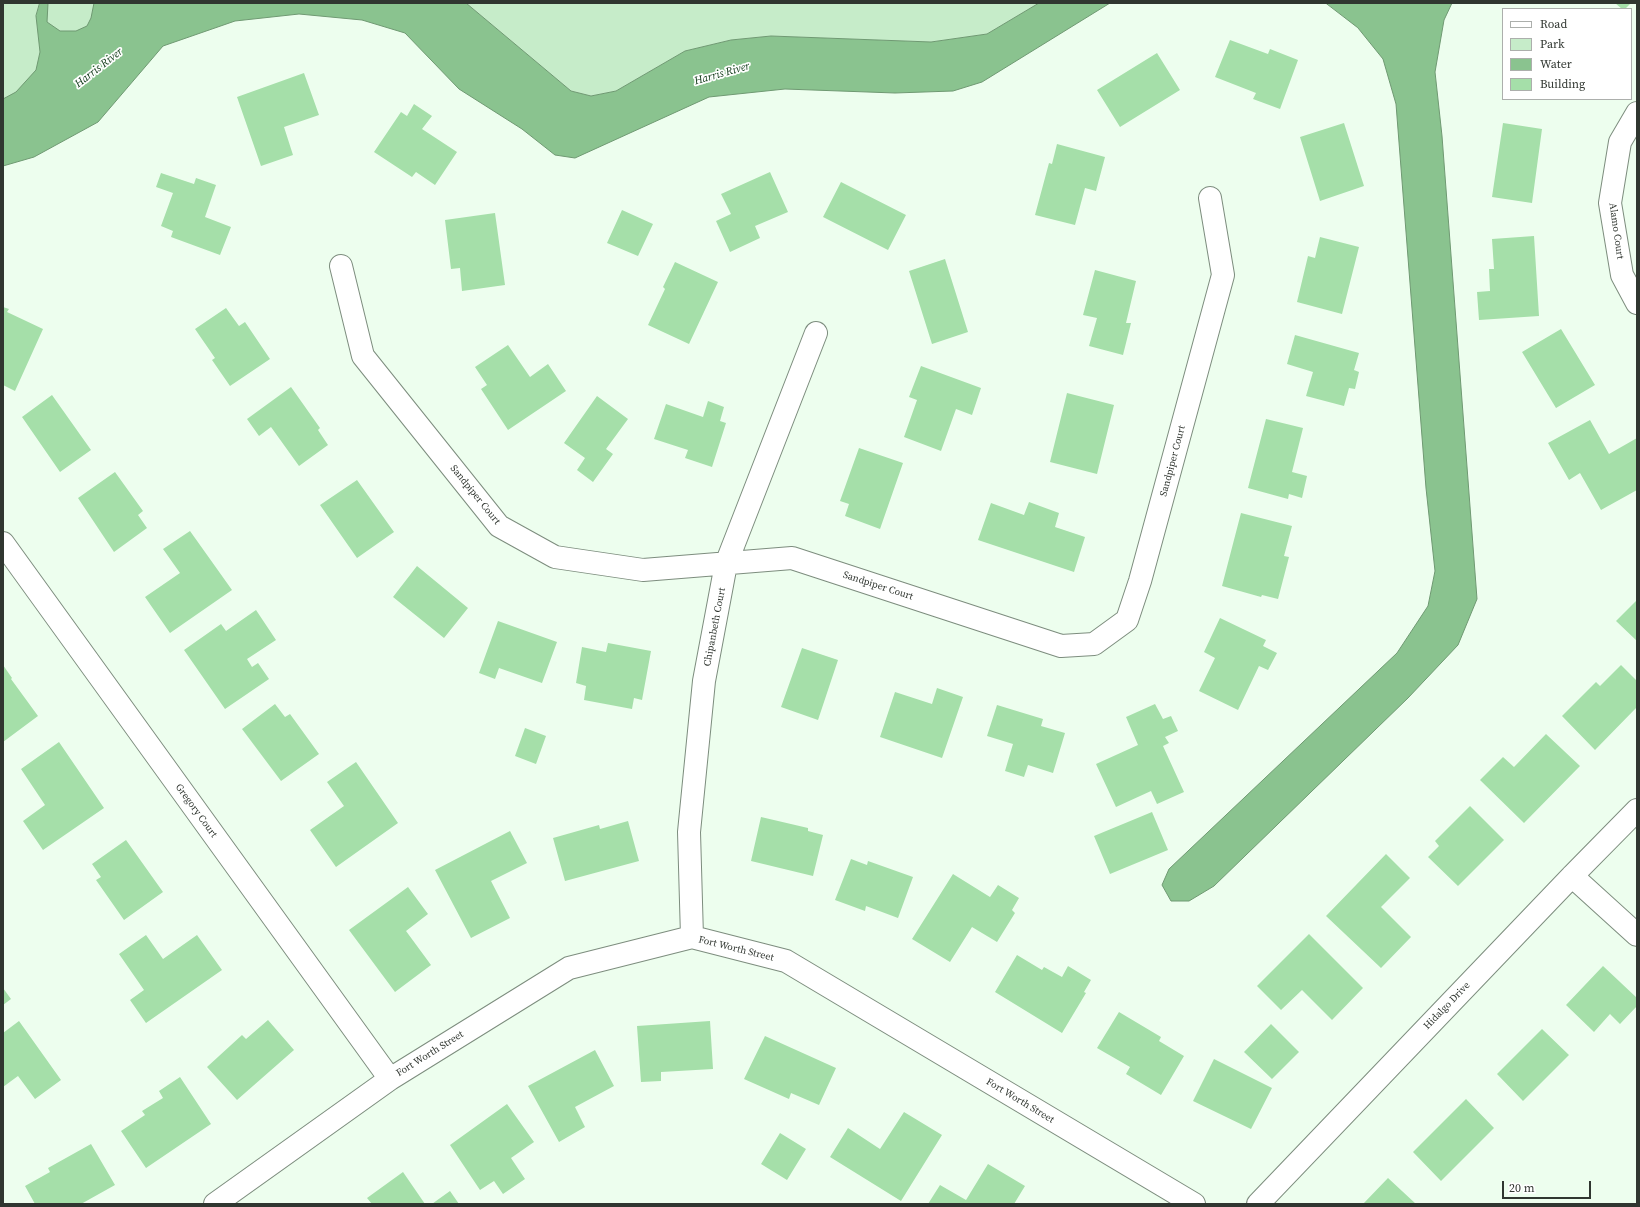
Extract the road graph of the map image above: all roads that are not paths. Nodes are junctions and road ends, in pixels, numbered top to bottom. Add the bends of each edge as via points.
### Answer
1 (1637, 113) edge
2 (1210, 198) dead end
3 (341, 266) dead end
4 (1637, 303) edge
5 (816, 333) dead end
6 (3, 543) edge
7 (726, 564) junction
8 (1637, 810) edge
9 (1572, 876) junction
10 (1637, 935) edge
11 (692, 937) junction
12 (390, 1079) junction
13 (215, 1204) edge
14 (1194, 1204) edge
15 (1258, 1204) edge

1 - 4 street, Alamo Court via 1620,142 1610,204 1622,275
2 - 7 street, Sandpiper Court via 1223,275 1140,581 1127,620 1094,644 1061,646 792,558
3 - 7 street, Sandpiper Court via 363,356 499,526 556,557 643,570
5 - 7 street, Chipanbeth Court
6 - 12 street, Gregory Court
7 - 11 street, Chipanbeth Court via 704,681 689,832
8 - 9 street, Hidalgo Drive
9 - 10 street
9 - 15 street, Hidalgo Drive
11 - 12 street, Fort Worth Street via 569,968
11 - 14 street, Fort Worth Street via 786,961
12 - 13 street, Fort Worth Street

